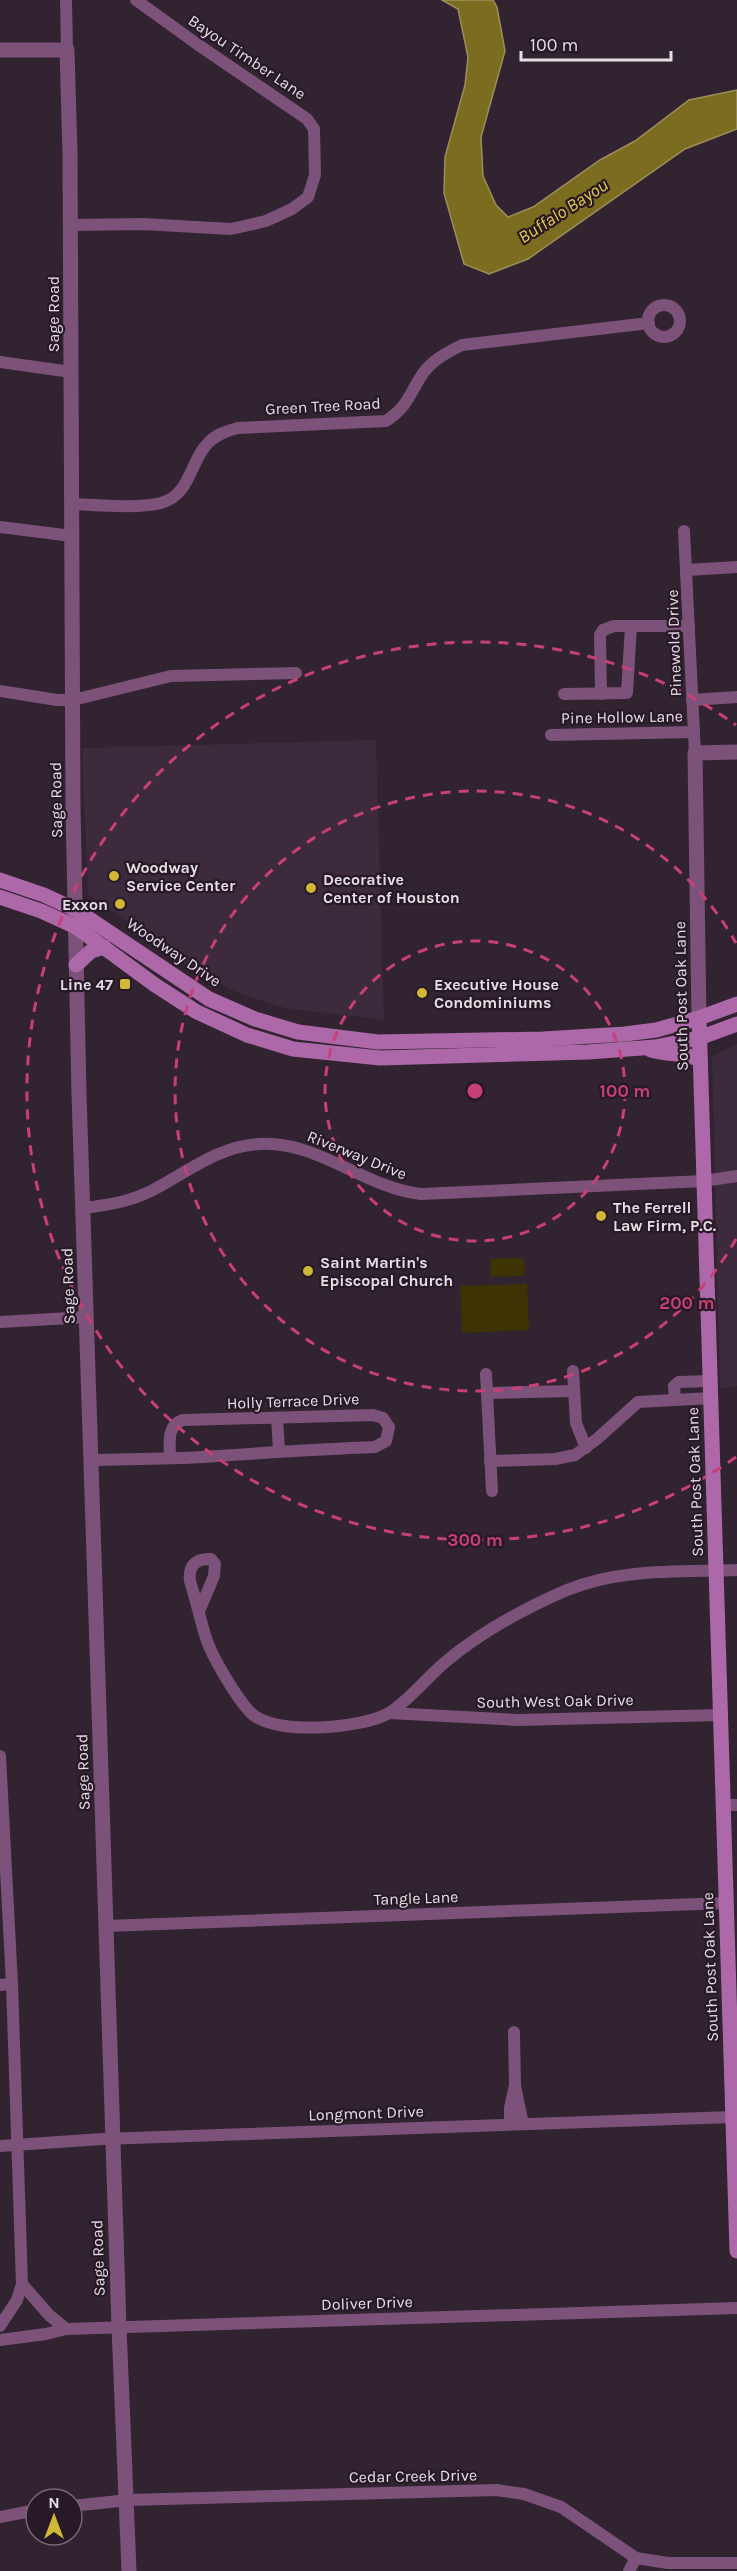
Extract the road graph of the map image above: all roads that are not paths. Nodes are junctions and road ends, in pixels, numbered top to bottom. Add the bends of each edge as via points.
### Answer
1 (66, 0) edge
2 (136, 0) edge
3 (0, 50) edge
4 (67, 50) junction
5 (70, 225) junction
6 (649, 323) dead end
7 (0, 362) edge
8 (71, 372) junction
9 (72, 504) junction
10 (0, 527) edge
11 (684, 531) dead end
12 (72, 536) junction
13 (737, 567) edge
14 (687, 570) junction
15 (631, 626) junction
16 (689, 626) junction
17 (296, 673) dead end
18 (0, 691) edge
19 (564, 694) dead end
20 (601, 694) junction
21 (737, 697) edge
22 (73, 700) junction
23 (692, 700) junction
24 (694, 732) junction
25 (551, 735) dead end
26 (737, 752) edge
27 (695, 753) junction
28 (0, 880) edge
29 (0, 897) edge
30 (76, 910) junction
31 (76, 927) junction
32 (104, 947) junction
33 (76, 965) junction
34 (737, 1004) edge
35 (699, 1018) junction
36 (737, 1024) edge
37 (699, 1038) junction
38 (369, 1042) junction
39 (532, 1047) junction
40 (646, 1048) junction
41 (368, 1058) junction
42 (700, 1060) junction
43 (737, 1176) edge
44 (704, 1180) junction
45 (84, 1208) junction
46 (87, 1317) junction
47 (0, 1322) edge
48 (573, 1371) dead end
49 (486, 1374) dead end
50 (710, 1381) junction
51 (574, 1391) junction
52 (487, 1393) junction
53 (711, 1398) junction
54 (675, 1399) junction
55 (277, 1418) junction
56 (586, 1448) junction
57 (279, 1450) junction
58 (170, 1458) junction
59 (92, 1460) junction
60 (490, 1461) junction
61 (492, 1491) dead end
62 (737, 1570) edge
63 (716, 1571) junction
64 (200, 1609) dead end
65 (389, 1713) junction
66 (720, 1715) junction
67 (0, 1756) edge
68 (730, 1805) edge
69 (2, 1816) edge
70 (726, 1902) junction
71 (106, 1926) junction
72 (733, 1962) edge
73 (6, 1985) edge
74 (514, 2032) dead end
75 (733, 2117) junction
76 (516, 2124) junction
77 (112, 2138) junction
78 (18, 2143) junction
79 (0, 2146) edge
80 (736, 2217) edge
81 (737, 2251) edge
82 (22, 2284) junction
83 (737, 2308) edge
84 (0, 2326) edge
85 (119, 2327) junction
86 (66, 2329) junction
87 (0, 2340) edge
88 (128, 2500) junction
89 (84, 2505) edge
90 (24, 2512) edge
91 (0, 2517) edge
92 (636, 2558) junction
93 (737, 2564) edge
94 (129, 2571) edge
95 (629, 2571) edge

1 - 4 street, Sage Road
2 - 5 street, Bayou Timber Lane via 307,119 314,129 315,175 308,197 292,209 266,221 231,229
3 - 4 street
4 - 5 street, Sage Road
5 - 8 street, Sage Road
6 - 9 street, Green Tree Road via 462,345 442,355 424,372 401,411 386,421 238,428 220,433 207,443 186,484 161,503
7 - 8 street
8 - 9 street, Sage Road
9 - 12 street, Sage Road
10 - 12 street
11 - 14 street, Pinewold Drive
12 - 22 street, Sage Road
13 - 14 street
14 - 16 street, Pinewold Drive
15 - 16 street
15 - 20 street via 608,628 600,635
15 - 20 street via 627,693
16 - 23 street, Pinewold Drive
17 - 22 street via 171,676
18 - 22 street
19 - 20 street
21 - 23 street
22 - 30 street, Sage Road
23 - 24 street, Pinewold Drive
24 - 25 street, Pine Hollow Lane
24 - 27 street, Pinewold Drive
26 - 27 street
27 - 35 street, South Post Oak Lane
28 - 30 main road, Woodway Drive
29 - 31 main road, Woodway Drive
30 - 31 street, Sage Road
30 - 38 main road, Woodway Drive via 209,999 298,1032
31 - 32 main road, Woodway Drive
31 - 33 street, Sage Road
32 - 33 main road via 91,951
32 - 41 main road, Woodway Drive via 189,1007 247,1035 293,1049
33 - 45 street, Sage Road
34 - 35 main road, Woodway Drive
35 - 37 main road, South Post Oak Lane
35 - 39 main road, Woodway Drive via 648,1031
36 - 37 main road, Woodway Drive
37 - 40 main road, Woodway Drive
37 - 42 main road, South Post Oak Lane
38 - 39 main road, Woodway Drive
38 - 41 main road
39 - 40 main road, Woodway Drive
39 - 41 main road, Woodway Drive
40 - 42 main road
42 - 44 main road, South Post Oak Lane
43 - 44 street, Riverway Drive
44 - 45 street, Riverway Drive via 421,1194 376,1183 297,1148 258,1143 206,1158 149,1192 122,1203
44 - 50 main road, South Post Oak Lane
45 - 46 street, Sage Road
46 - 47 street
46 - 59 street, Sage Road
48 - 51 street
49 - 52 street
50 - 53 main road, South Post Oak Lane
50 - 54 street via 679,1382 674,1386
51 - 52 street
51 - 56 street via 576,1423
52 - 60 street
53 - 54 street
53 - 63 main road, South Post Oak Lane
54 - 56 street via 638,1402
55 - 57 street
55 - 57 street, Holly Terrace Drive via 376,1416 386,1420 389,1431 386,1441 375,1448
55 - 58 street, Holly Terrace Drive via 180,1421 171,1430
56 - 60 street via 555,1459
57 - 58 street, Holly Terrace Drive
58 - 59 street, Holly Terrace Drive
59 - 71 street, Sage Road
60 - 61 street
62 - 63 street
63 - 65 street via 625,1574 569,1590 509,1619 460,1650
63 - 66 main road, South Post Oak Lane
64 - 65 street via 212,1652 246,1707 260,1720 280,1726 345,1726
65 - 66 street, South West Oak Drive via 518,1720
66 - 68 main road, South Post Oak Lane
67 - 69 street
68 - 70 main road, South Post Oak Lane
69 - 73 street
70 - 71 street, Tangle Lane
70 - 72 main road, South Post Oak Lane
71 - 77 street, Sage Road
72 - 75 main road, South Post Oak Lane
73 - 78 street
74 - 76 street
75 - 76 street, Longmont Drive
75 - 80 main road, South Post Oak Lane
76 - 77 street, Longmont Drive
77 - 78 street, Longmont Drive
77 - 85 street, Sage Road
78 - 79 street, Longmont Drive
78 - 82 street
80 - 81 main road, South Post Oak Lane
82 - 84 street via 18,2300
82 - 86 street
83 - 85 street, Doliver Drive
85 - 86 street, Doliver Drive
85 - 88 street, Sage Road
86 - 87 street, Doliver Drive
88 - 89 street, Cedar Creek Drive
88 - 92 street, Cedar Creek Drive via 496,2490 524,2494 561,2507
88 - 94 street, Sage Road
90 - 91 street
92 - 93 street, Cedar Creek Drive via 668,2563
92 - 95 street

